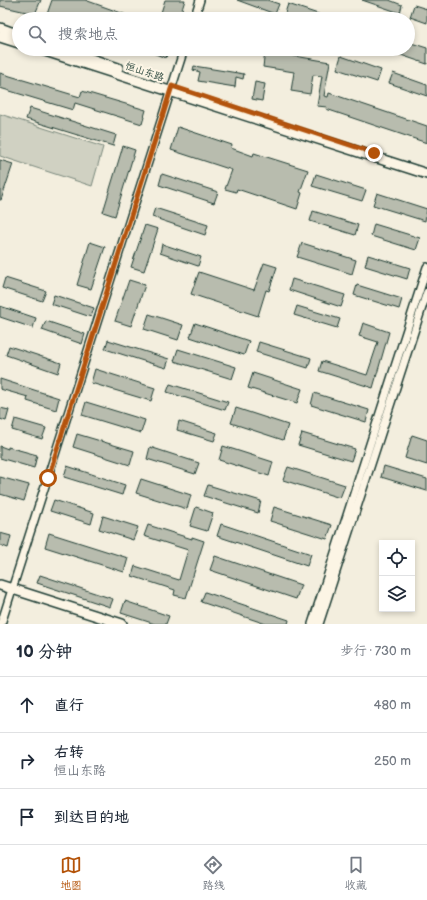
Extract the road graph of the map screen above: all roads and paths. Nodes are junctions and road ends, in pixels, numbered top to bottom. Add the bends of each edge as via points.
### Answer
1 (200, 0) edge
2 (196, 12) edge
3 (0, 28) edge
4 (12, 32) edge
5 (0, 37) edge
6 (12, 41) edge
7 (63, 56) edge
8 (82, 56) edge
9 (182, 56) edge
10 (171, 88) junction
11 (427, 170) edge
12 (427, 174) edge
13 (427, 267) edge
14 (427, 292) edge
15 (0, 585) edge
16 (0, 590) edge
17 (12, 591) junction
18 (1, 624) edge
19 (105, 624) edge
20 (122, 624) edge
21 (312, 624) edge
22 (319, 624) edge

1 - 2 street
3 - 4 main road
5 - 6 main road
7 - 10 main road, 恒山东路
8 - 10 main road, 恒山东路
9 - 10 street
10 - 11 main road, 恒山东路
10 - 12 main road, 恒山东路
10 - 17 street
13 - 21 street
14 - 22 street
15 - 17 main road
16 - 17 main road
17 - 18 street
17 - 19 main road
17 - 20 main road

